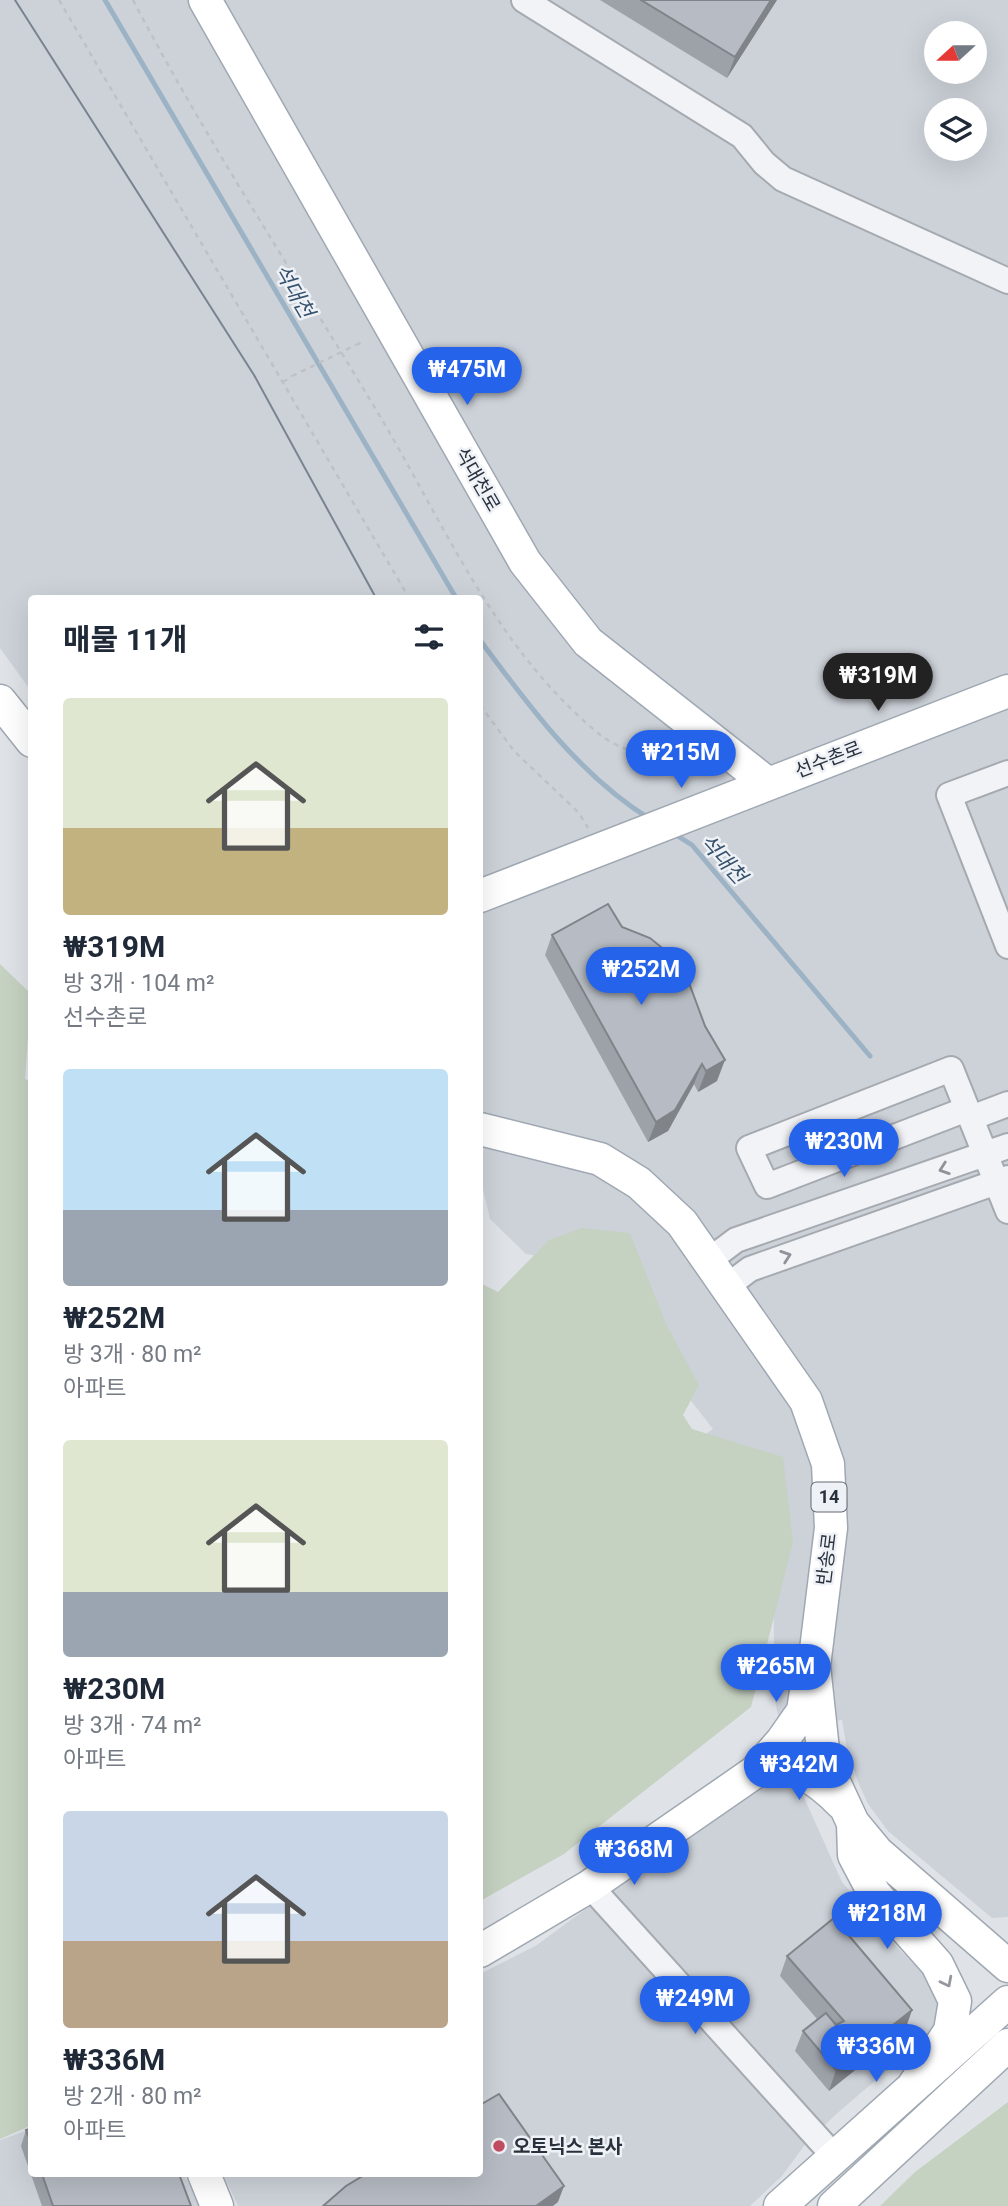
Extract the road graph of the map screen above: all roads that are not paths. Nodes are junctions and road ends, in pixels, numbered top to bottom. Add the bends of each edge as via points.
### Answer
1 (205, 0) edge
2 (524, 0) edge
3 (1008, 281) edge
4 (1008, 691) edge
5 (0, 701) edge
6 (28, 736) edge
7 (1008, 773) edge
8 (767, 783) junction
9 (483, 895) edge
10 (1008, 946) edge
11 (1008, 1104) edge
12 (969, 1114) junction
13 (483, 1130) edge
14 (997, 1151) edge
15 (1002, 1180) edge
16 (1008, 1212) edge
17 (708, 1261) junction
18 (726, 1287) junction
19 (815, 1647) junction
20 (755, 1772) junction
21 (850, 1816) junction
22 (590, 1886) junction
23 (970, 1934) junction
24 (1008, 1935) edge
25 (483, 1949) edge
26 (1008, 1966) edge
27 (1008, 2001) edge
28 (1008, 2023) edge
29 (1008, 2045) edge
30 (1008, 2074) edge
31 (914, 2085) junction
32 (829, 2160) junction
33 (205, 2177) edge
34 (217, 2206) edge
35 (768, 2206) edge
36 (780, 2206) edge
37 (804, 2206) edge
38 (834, 2206) edge
39 (865, 2206) edge

1 - 8 main road, 석대천로 via 525,562 588,642
2 - 3 street via 742,136 783,179
4 - 8 main road, 선수촌로
5 - 6 main road
7 - 10 street via 949,796
8 - 9 main road, 선수촌로 via 603,838
11 - 12 street
12 - 12 street via 767,1186 749,1148 951,1069
12 - 14 street
13 - 17 main road, 반송로 / 14 via 600,1159 639,1183 682,1223
14 - 15 street
14 -> 17 street via 736,1240
15 - 16 street
18 -> 15 street via 750,1269
17 - 18 main road, 반송로 / 14
18 - 19 main road, 반송로 / 14 via 806,1401 828,1464 831,1528
19 - 20 main road via 803,1711
19 - 21 main road, 반송로 / 14 via 823,1750
20 - 21 main road via 771,1765 790,1767 824,1788
20 - 22 main road
21 - 23 main road, 반송로 / 14 via 877,1852
21 -> 31 main road via 854,1855 874,1893 937,1964 955,2001 950,2031
22 - 25 main road
22 - 32 street
23 - 24 main road
23 - 26 main road, 반송로 / 14
27 - 31 main road
28 - 37 main road
29 - 38 main road
30 - 39 main road
31 - 32 main road
32 - 35 main road via 796,2180
32 - 36 main road
33 - 34 main road

